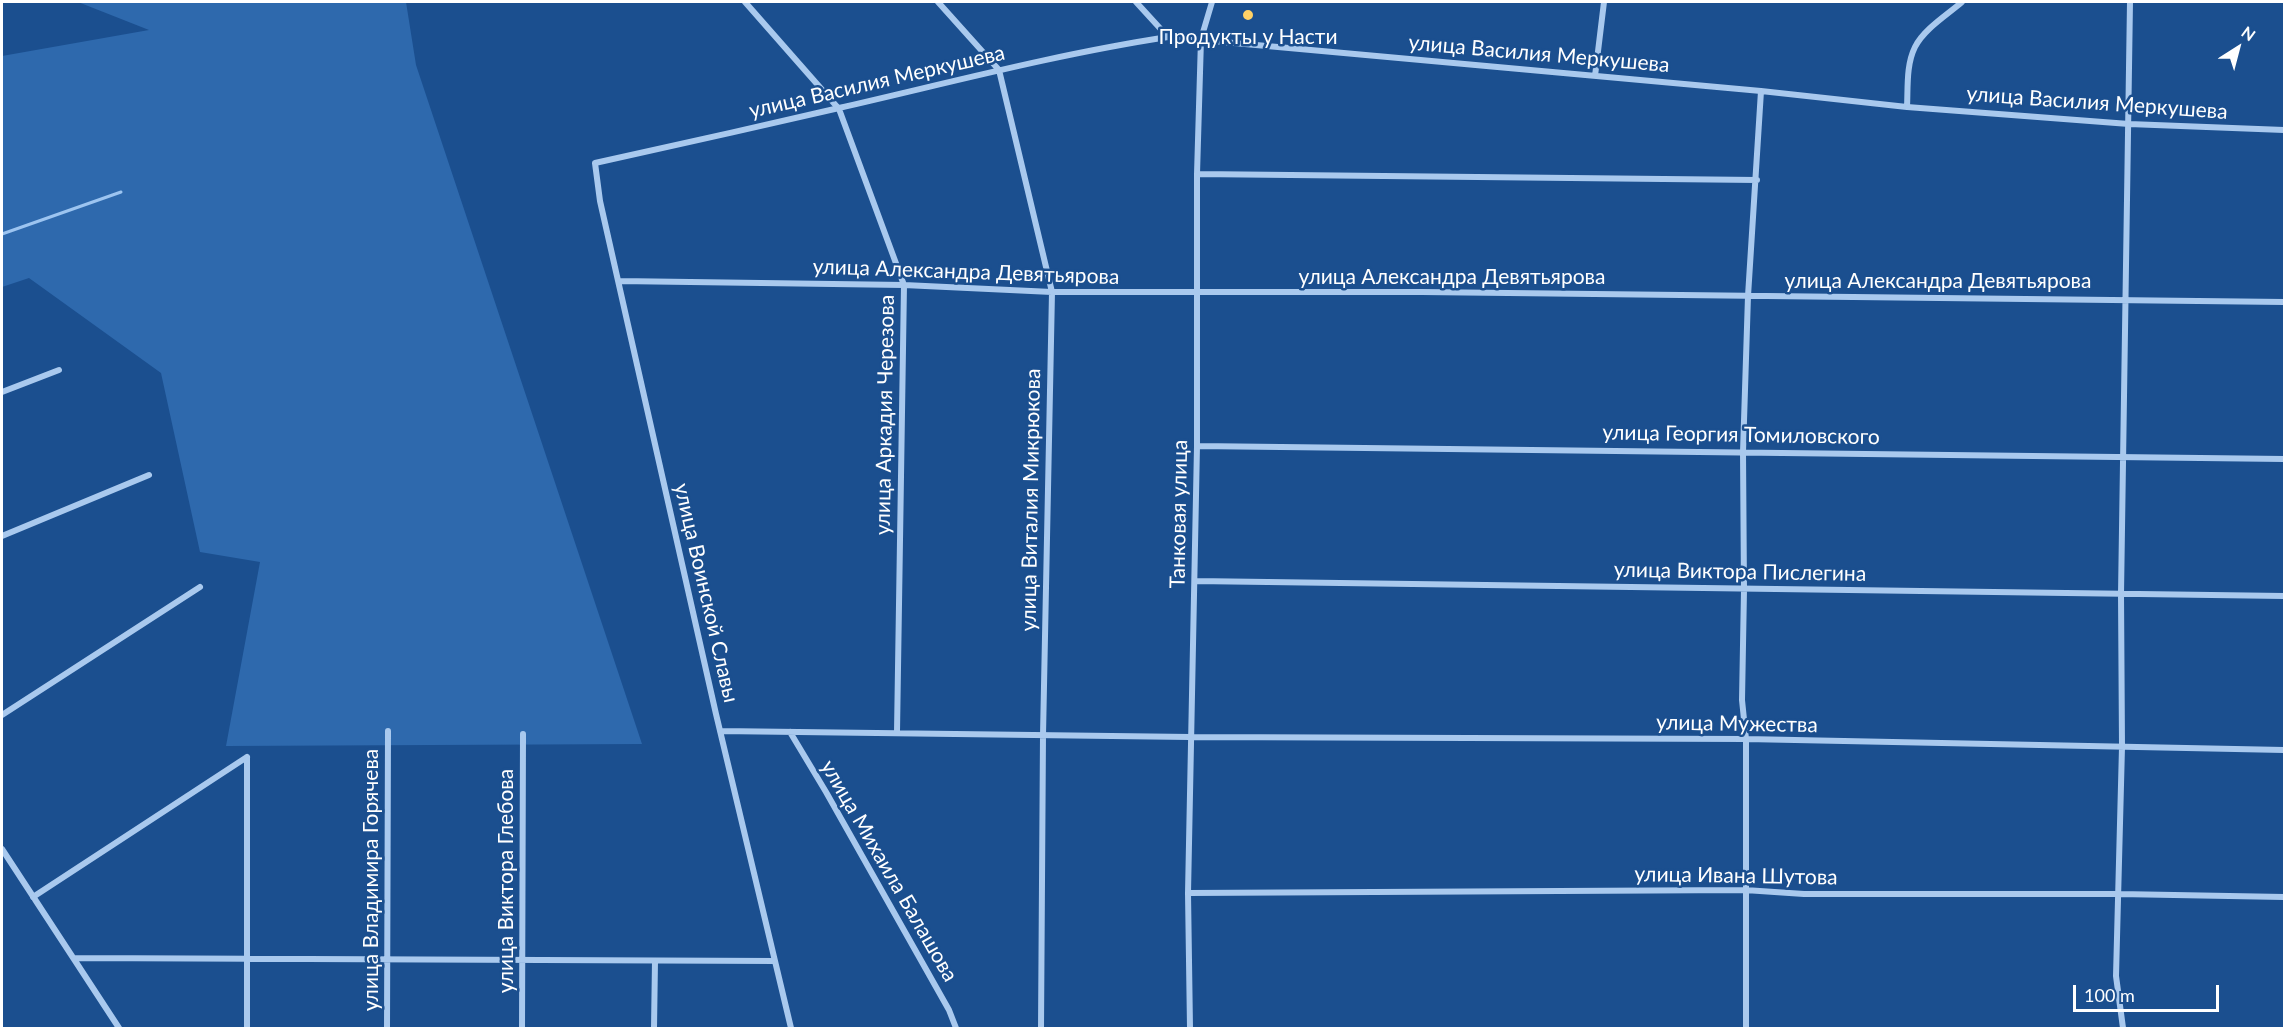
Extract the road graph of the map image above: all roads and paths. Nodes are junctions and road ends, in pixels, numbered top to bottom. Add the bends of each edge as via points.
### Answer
1 (745, 2) edge
2 (938, 2) edge
3 (1136, 2) edge
4 (1212, 2) edge
5 (1604, 2) edge
6 (1962, 2) edge
7 (2130, 2) edge
8 (1168, 37) junction
9 (1201, 39) junction
10 (999, 70) junction
11 (1595, 76) junction
12 (1761, 91) junction
13 (1907, 107) junction
14 (839, 109) junction
15 (2128, 124) junction
16 (2284, 130) edge
17 (595, 162) joint
18 (1197, 174) junction
19 (1757, 180) junction
20 (619, 281) junction
21 (904, 285) junction
22 (1052, 292) junction
23 (1197, 293) junction
24 (1748, 296) junction
25 (2124, 299) junction
26 (2284, 302) edge
27 (58, 370) dead end
28 (2, 392) edge
29 (1197, 446) junction
30 (1743, 452) junction
31 (2122, 456) junction
32 (2284, 459) edge
33 (149, 475) dead end
34 (2, 536) edge
35 (1195, 581) junction
36 (200, 586) dead end
37 (1744, 590) junction
38 (2121, 594) junction
39 (2284, 596) edge
40 (2, 715) edge
41 (388, 731) dead end
42 (720, 731) junction
43 (790, 732) junction
44 (897, 732) junction
45 (523, 734) dead end
46 (1043, 735) junction
47 (1190, 737) junction
48 (1746, 739) junction
49 (2122, 747) junction
50 (2284, 750) edge
51 (2, 849) edge
52 (1745, 890) junction
53 (1188, 893) junction
54 (2119, 894) junction
55 (33, 897) junction
56 (2284, 897) edge
57 (74, 958) junction
58 (246, 959) junction
59 (522, 959) junction
60 (387, 960) junction
61 (775, 961) junction
62 (655, 962) junction
63 (116, 1027) edge
64 (247, 1029) edge
65 (387, 1029) edge
66 (522, 1029) edge
67 (654, 1029) edge
68 (790, 1029) edge
69 (956, 1029) edge
70 (1041, 1029) edge
71 (1190, 1029) edge
72 (1746, 1029) edge
73 (2123, 1029) edge

1 - 14 street, улица Аркадия Черезова
2 - 10 street, улица Виталия Микрюкова
3 - 8 street
4 - 9 street, Танковая улица
5 - 11 street
6 - 13 street via 1914,48
7 - 15 street
8 - 9 street, улица Василия Меркушева
8 - 10 street, улица Василия Меркушева
9 - 11 street, улица Василия Меркушева
9 - 18 street, Танковая улица
10 - 14 street, улица Василия Меркушева
10 - 22 street, улица Виталия Микрюкова
11 - 12 street, улица Василия Меркушева
12 - 13 street, улица Василия Меркушева
12 - 19 street
13 - 15 street, улица Василия Меркушева
14 - 17 street, улица Василия Меркушева
14 - 21 street, улица Аркадия Черезова
15 - 16 street, улица Василия Меркушева
15 - 25 street
17 - 20 street, улица Воинской Славы
18 - 19 street
18 - 23 street, Танковая улица
19 - 24 street
20 - 21 street, улица Александра Девятьярова
20 - 42 street, улица Воинской Славы
21 - 22 street, улица Александра Девятьярова
21 - 44 street, улица Аркадия Черезова
22 - 23 street, улица Александра Девятьярова
22 - 46 street, улица Виталия Микрюкова
23 - 24 street, улица Александра Девятьярова
23 - 29 street, Танковая улица
24 - 25 street, улица Александра Девятьярова
24 - 30 street
25 - 26 street, улица Александра Девятьярова
25 - 31 street
27 - 28 street
29 - 30 street, улица Георгия Томиловского
29 - 35 street, Танковая улица
30 - 31 street, улица Георгия Томиловского
30 - 37 street
31 - 32 street, улица Георгия Томиловского
31 - 38 street
33 - 34 street
35 - 37 street, улица Виктора Пислегина
35 - 47 street, Танковая улица
36 - 40 street
37 - 38 street, улица Виктора Пислегина
37 - 48 street via 1742,700
38 - 39 street, улица Виктора Пислегина
38 - 49 street
41 - 60 street, улица Владимира Горячева
42 - 43 street, улица Мужества
42 - 61 street, улица Воинской Славы
43 - 44 street, улица Мужества
43 - 69 street, улица Михаила Балашова via 949,1010
44 - 46 street, улица Мужества
45 - 59 street, улица Виктора Глебова
46 - 47 street, улица Мужества
46 - 70 street, улица Виталия Микрюкова
47 - 48 street, улица Мужества
47 - 53 street, Танковая улица
48 - 49 street, улица Мужества
48 - 52 street
49 - 50 street, улица Мужества
49 - 54 street
51 - 55 street
52 - 53 street, улица Ивана Шутова
52 - 54 street, улица Ивана Шутова via 1804,894
52 - 72 street
53 - 71 street, Танковая улица
54 - 56 street, улица Ивана Шутова
54 - 73 street via 2116,976
55 - 57 street
55 - 58 street via 247,757
57 - 58 street
57 - 63 street
58 - 60 street
58 - 64 street
59 - 60 street
59 - 62 street
59 - 66 street, улица Виктора Глебова
60 - 65 street, улица Владимира Горячева
61 - 62 street
61 - 68 street, улица Воинской Славы
62 - 67 street

